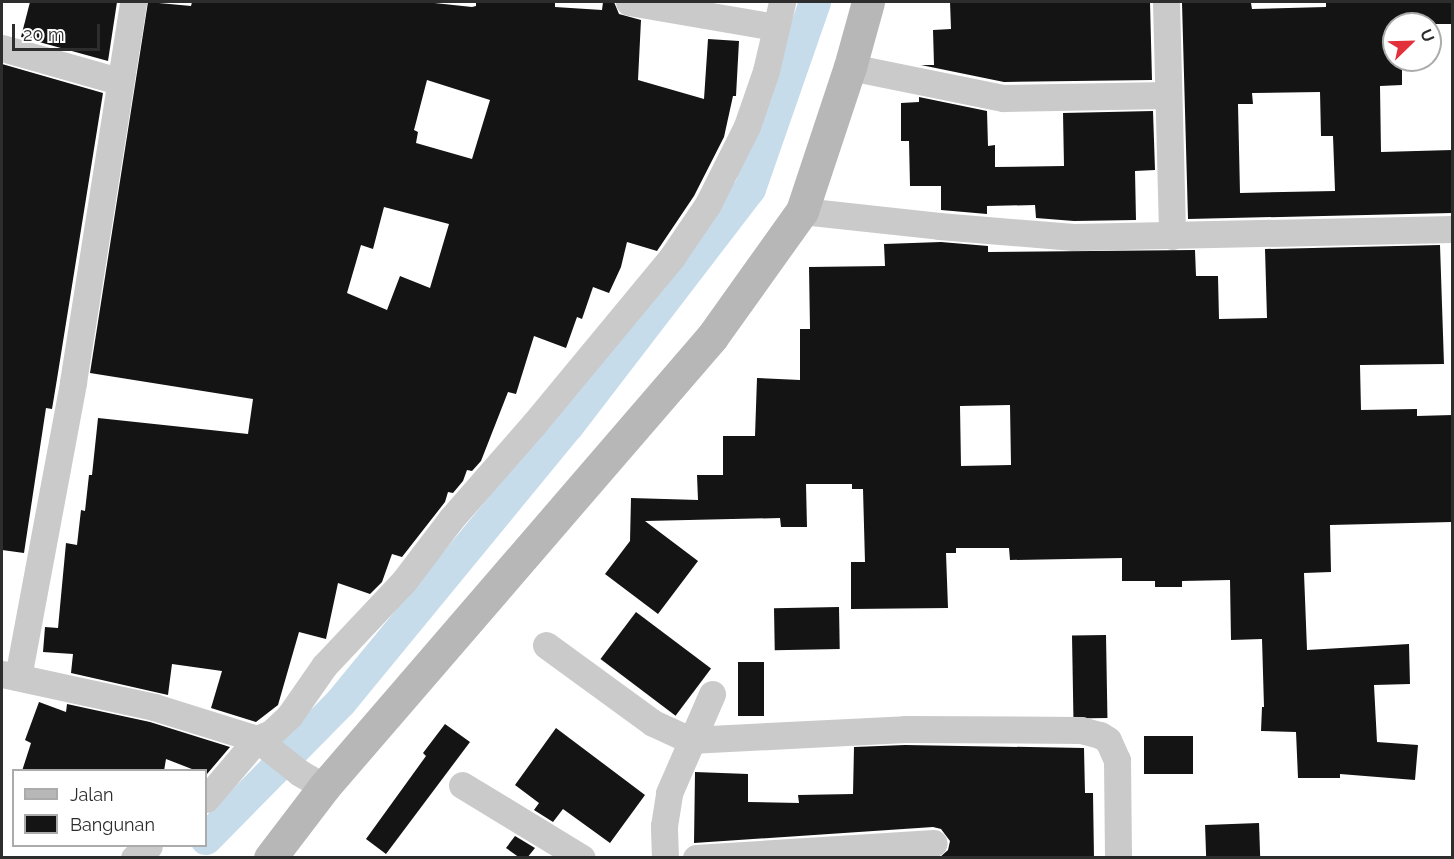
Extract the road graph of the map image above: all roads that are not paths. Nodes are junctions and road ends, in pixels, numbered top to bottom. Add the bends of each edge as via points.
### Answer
1 (133, 2) edge
2 (629, 2) edge
3 (867, 2) edge
4 (1166, 2) edge
5 (779, 14) edge
6 (2, 48) edge
7 (850, 67) junction
8 (119, 81) junction
9 (1168, 95) junction
10 (802, 211) junction
11 (1452, 229) edge
12 (1172, 236) junction
13 (546, 645) dead end
14 (10, 675) edge
15 (712, 694) dead end
16 (690, 740) junction
17 (263, 742) junction
18 (312, 780) junction
19 (462, 785) dead end
20 (207, 798) edge
21 (934, 843) dead end
22 (148, 847) edge
23 (134, 858) edge
24 (270, 858) edge
25 (582, 858) edge
26 (665, 858) edge
27 (696, 858) edge
28 (1118, 858) edge

1 - 8 street
2 - 5 street
3 - 7 main road
4 - 9 street
5 - 17 street via 766,71 747,126 708,204 672,257 451,519 404,581 324,666 290,715
6 - 8 street
7 - 9 street via 1003,98
7 - 10 main road
8 - 14 street via 73,382
9 - 12 street
10 - 12 street via 1074,237
10 - 18 main road via 711,337
11 - 12 street
13 - 16 street via 652,723
14 - 17 street via 154,707
15 - 16 street
16 - 26 street via 669,793
16 - 28 street via 905,729 1091,732 1108,740 1117,760
17 - 18 street
17 - 20 street
18 - 24 main road
19 - 25 street
21 - 27 street
22 - 23 street

